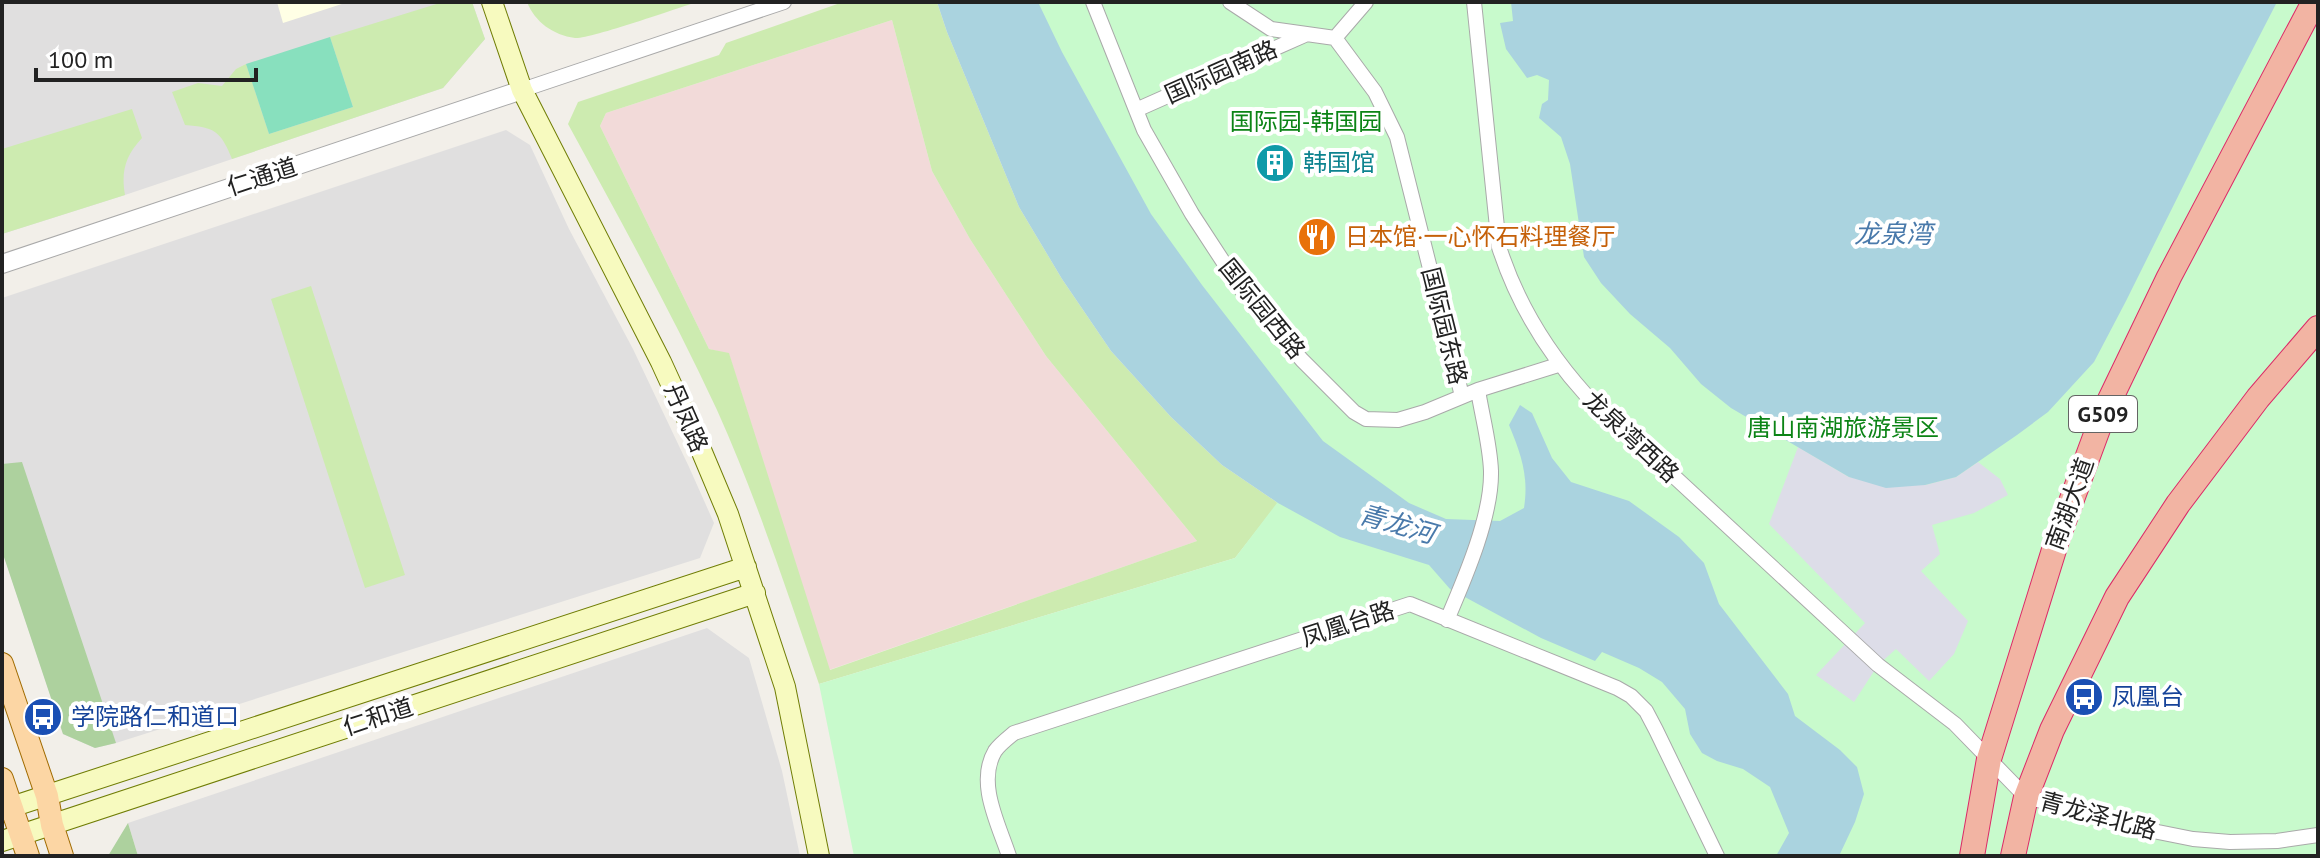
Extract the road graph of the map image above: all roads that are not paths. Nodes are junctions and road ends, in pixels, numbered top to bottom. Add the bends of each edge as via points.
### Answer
1 (492, 2) edge
2 (784, 2) edge
3 (1093, 2) edge
4 (1230, 2) edge
5 (1366, 2) edge
6 (1474, 2) edge
7 (2314, 2) edge
8 (1307, 34) junction
9 (1335, 38) junction
10 (522, 90) junction
11 (1136, 110) junction
12 (2, 264) edge
13 (2318, 328) edge
14 (1558, 365) junction
15 (1478, 390) junction
16 (1462, 396) junction
17 (746, 567) junction
18 (755, 593) junction
19 (1447, 620) junction
20 (2, 664) edge
21 (1989, 759) junction
22 (2, 779) edge
23 (47, 796) junction
24 (2026, 797) junction
25 (7, 808) edge
26 (52, 825) junction
27 (2318, 835) edge
28 (17, 844) edge
29 (62, 856) edge
30 (819, 856) edge
31 (1009, 856) edge
32 (1717, 856) edge
33 (1972, 856) edge
34 (2013, 856) edge

1 - 10 main road, 丹凤路
2 - 10 street
3 - 11 street, 国际园西路
4 - 8 street via 1271,29
5 - 9 street
6 - 14 street, 龙泉湾西路 via 1499,247 1522,305
7 - 21 highway, 南湖大道 / G509 via 2105,410 2053,551
8 - 9 street
8 - 11 street, 国际园南路
9 - 16 street, 国际园东路 via 1375,92 1397,137
10 - 12 street, 仁通道
10 - 17 main road, 丹凤路 via 671,383
11 - 16 street, 国际园西路 via 1192,214 1241,289 1354,412 1366,419 1398,420
13 - 24 highway via 2187,492 2117,597 2052,730
14 - 15 street, 国际园西路
14 - 21 street, 龙泉湾西路 via 1751,549
15 - 16 street, 国际园西路
15 - 19 street via 1490,491
17 - 18 main road, 丹凤路
17 - 23 main road, 仁和道
18 - 26 main road, 仁和道
18 - 30 main road, 丹凤路 via 785,687
19 - 31 street, 凤凰台路 via 1410,604 1014,733 996,750 988,771 988,790
19 - 32 street, 凤凰台路 via 1631,696 1646,711
20 - 23 main road
21 - 24 street, 青龙泽北路
21 - 33 highway, 南湖大道 / G509
22 - 25 main road
23 - 25 main road, 仁和道
23 - 26 main road
24 - 27 street, 青龙泽北路 via 2193,839 2277,841
24 - 34 highway
25 - 28 main road
26 - 28 main road, 仁和道
26 - 29 main road

